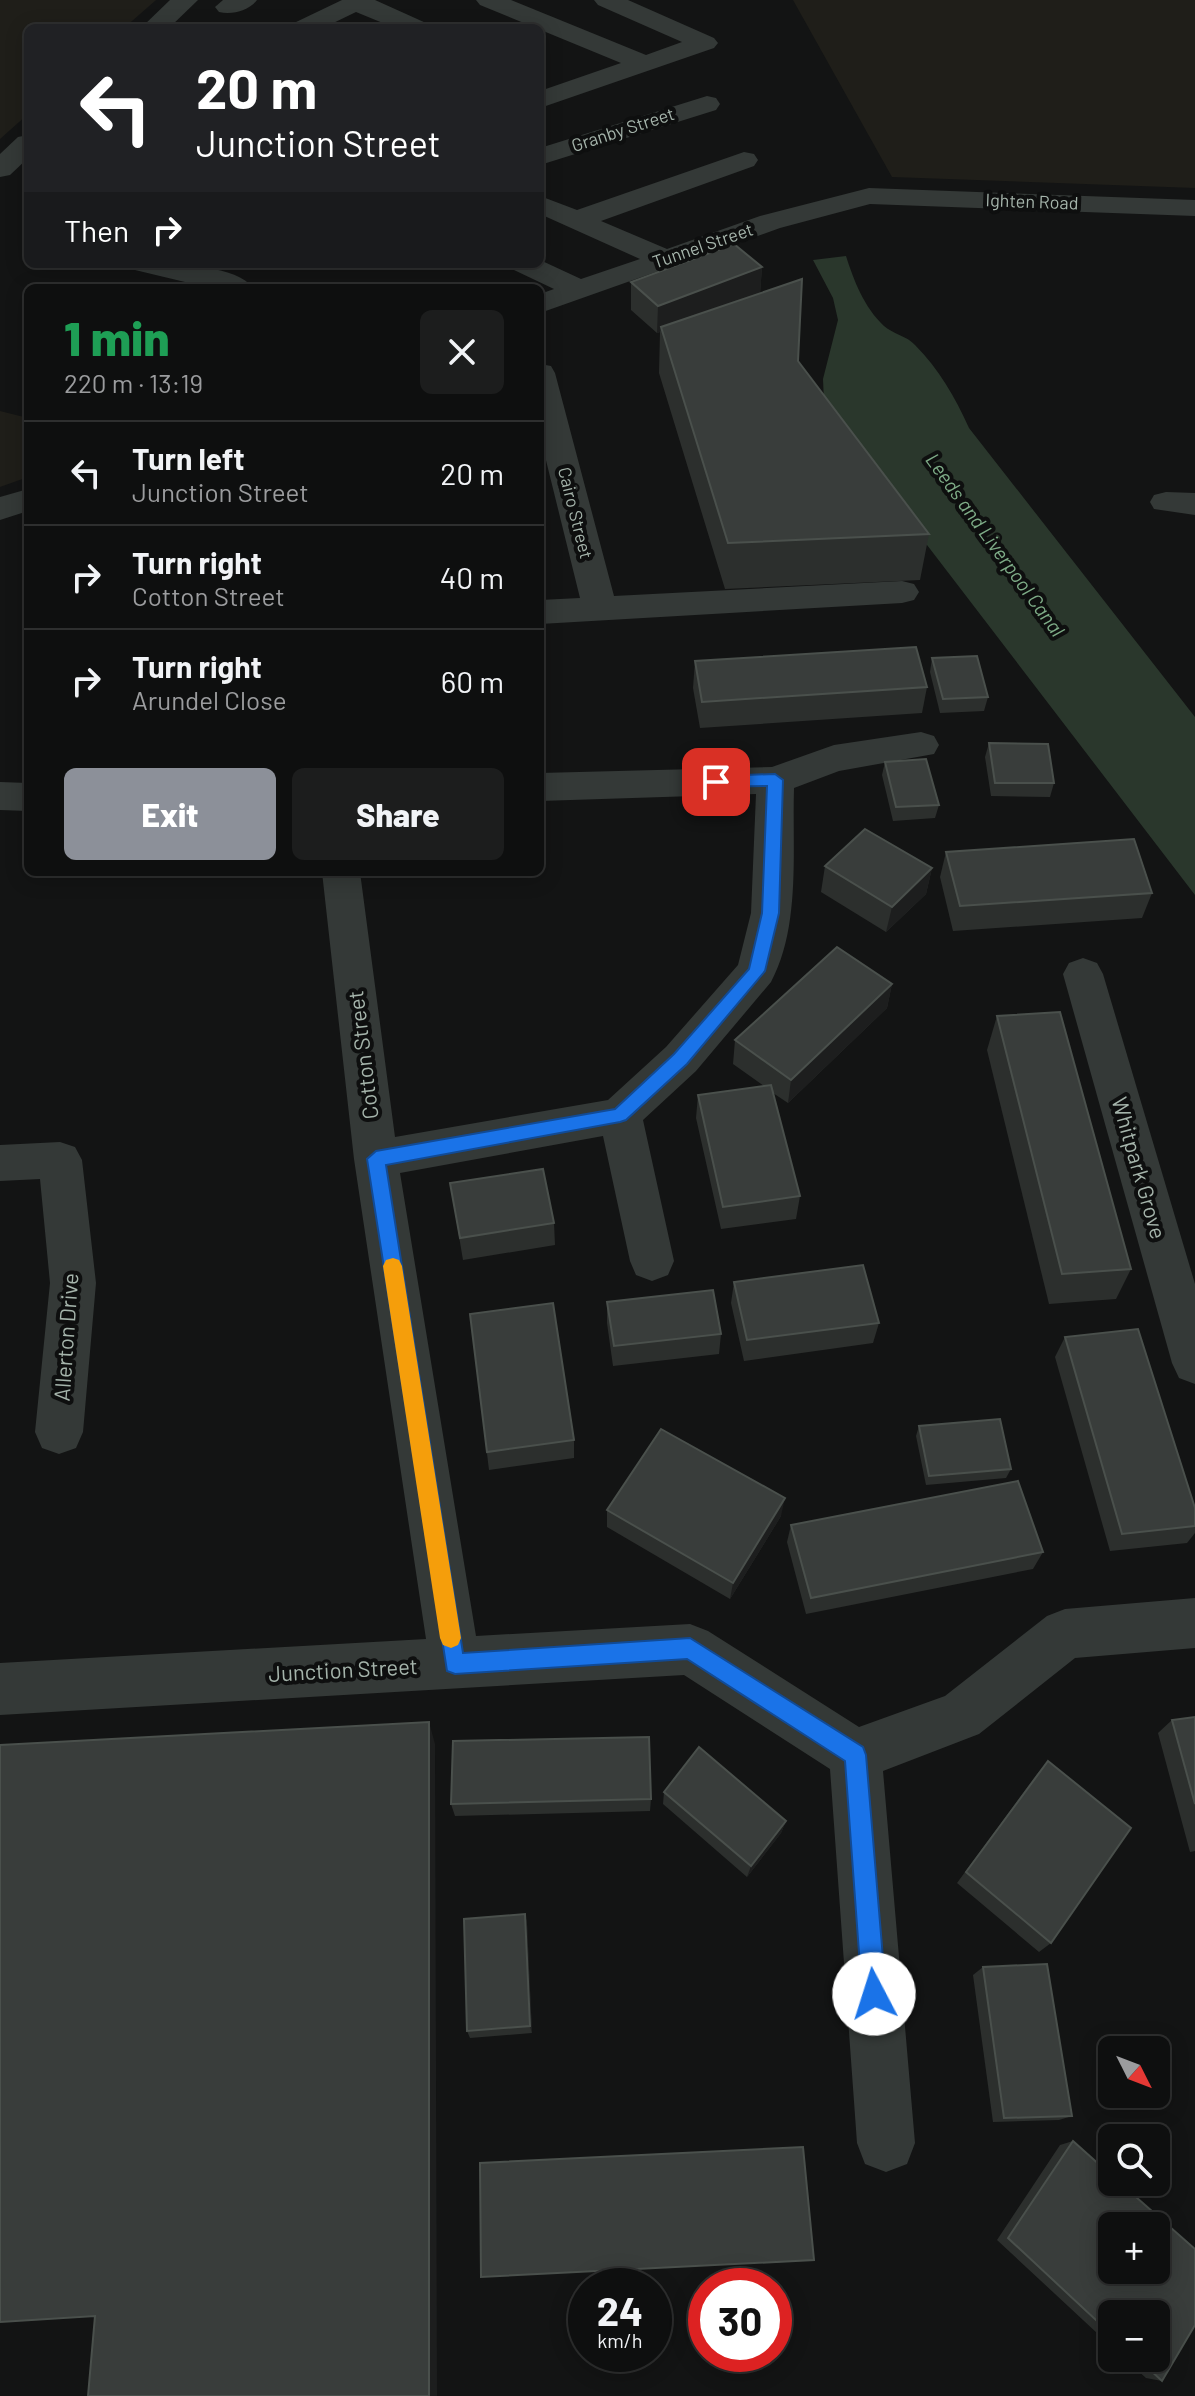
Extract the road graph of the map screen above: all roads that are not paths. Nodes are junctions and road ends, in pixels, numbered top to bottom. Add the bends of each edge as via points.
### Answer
1 (185, 0) edge
2 (489, 0) edge
3 (607, 0) edge
4 (358, 2) edge
5 (158, 24) edge
6 (311, 24) edge
7 (408, 24) edge
8 (646, 64) junction
9 (544, 79) edge
10 (571, 89) junction
11 (544, 99) edge
12 (707, 104) dead end
13 (24, 147) edge
14 (544, 156) edge
15 (744, 160) dead end
16 (0, 169) edge
17 (869, 196) joint
18 (544, 206) edge
19 (1195, 208) edge
20 (576, 220) junction
21 (665, 259) junction
22 (160, 268) edge
23 (533, 268) edge
24 (222, 284) edge
25 (580, 290) junction
26 (544, 303) edge
27 (544, 389) edge
28 (24, 500) edge
29 (0, 509) edge
30 (902, 592) dead end
31 (599, 607) junction
32 (544, 612) edge
33 (921, 745) dead end
34 (775, 780) junction
35 (544, 787) edge
36 (0, 796) edge
37 (24, 797) edge
38 (341, 876) edge
39 (1083, 974) dead end
40 (620, 1115) junction
41 (376, 1159) junction
42 (0, 1163) edge
43 (652, 1261) dead end
44 (1195, 1363) edge
45 (59, 1432) dead end
46 (1195, 1623) edge
47 (455, 1664) junction
48 (0, 1689) edge
49 (855, 1755) junction
50 (886, 2143) dead end

1 - 5 street
2 - 8 street
3 - 8 street via 705,43
4 - 6 street
4 - 7 street
8 - 10 street
9 - 10 street
10 - 11 street
12 - 14 street, Granby Street
13 - 16 street
15 - 20 street
17 - 19 street, Ighten Road
17 - 21 street, Tunnel Street via 770,222
18 - 20 street
20 - 21 street
21 - 25 street, Tunnel Street
22 - 24 street
23 - 25 street
25 - 26 street, Tunnel Street
27 - 31 street, Cairo Street
28 - 29 street
30 - 31 street
31 - 32 street
33 - 34 street via 834,758
34 - 35 street
34 - 40 street via 771,913 757,971 681,1059
36 - 37 street
38 - 41 street, Cotton Street
39 - 44 street, Whitpark Grove
40 - 41 street
40 - 43 street
41 - 47 street, Cotton Street
42 - 45 street, Allerton Drive via 60,1160 73,1283
46 - 49 street via 1065,1634 961,1716
47 - 48 street, Junction Street
47 - 49 street, Junction Street via 690,1649
49 - 50 street

